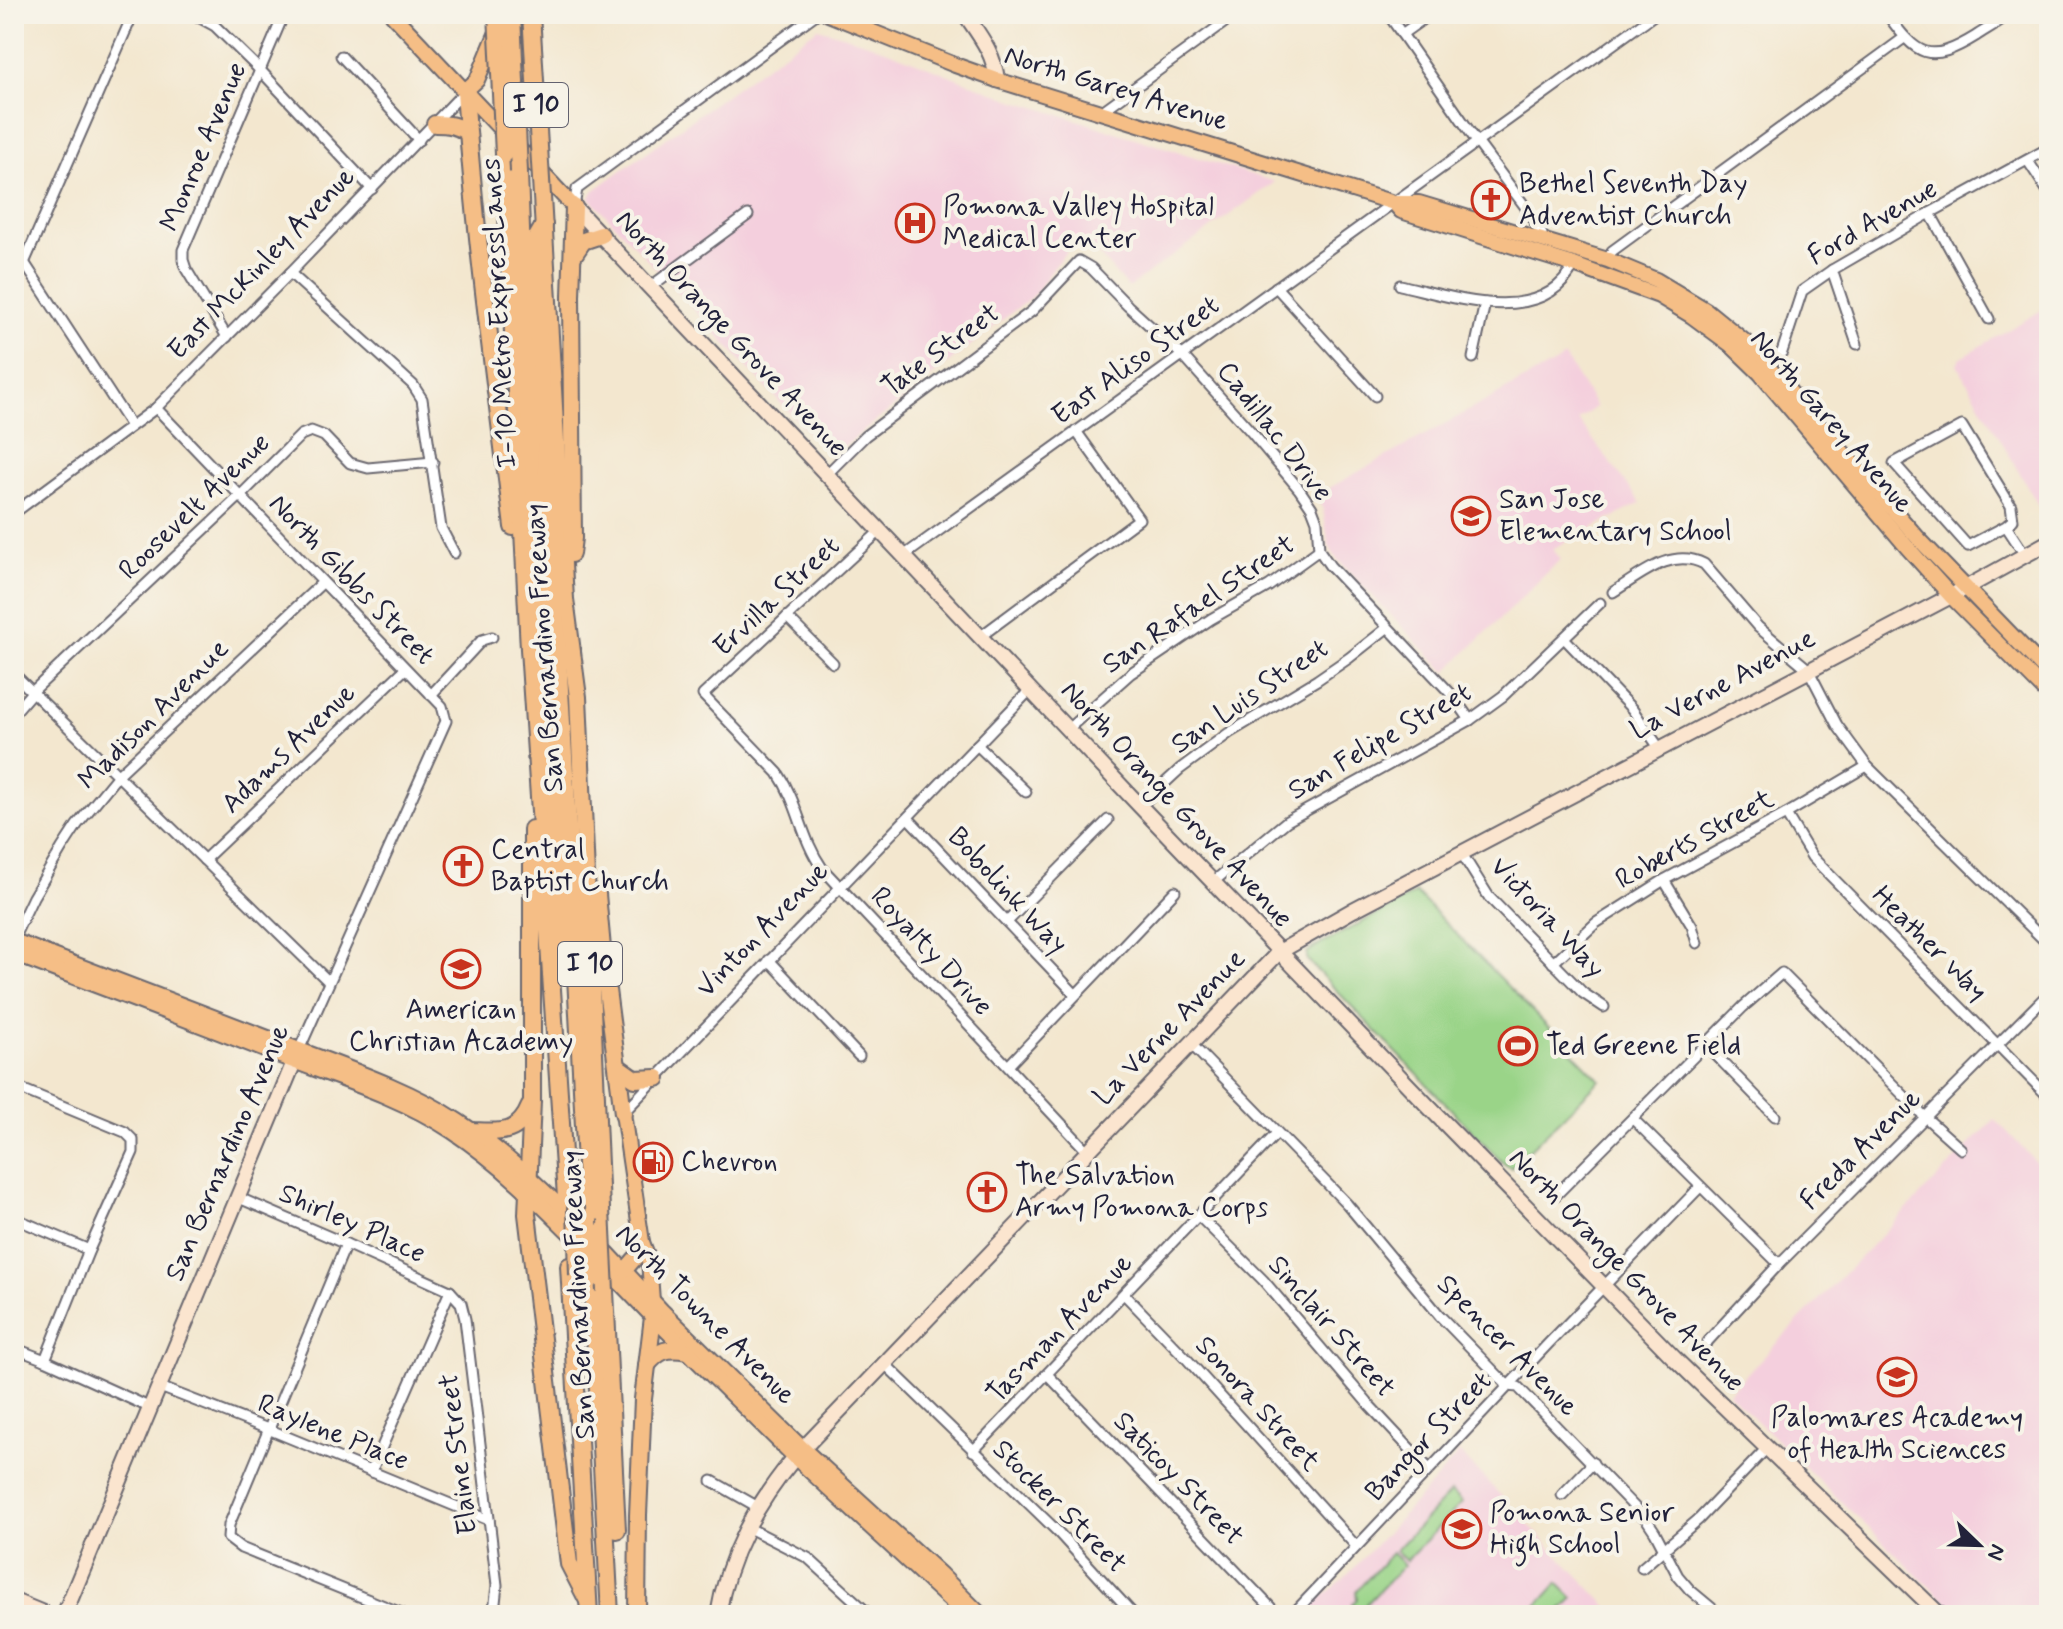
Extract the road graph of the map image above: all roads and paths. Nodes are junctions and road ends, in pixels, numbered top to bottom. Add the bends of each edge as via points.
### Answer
1 (133, 14) edge
2 (193, 14) edge
3 (284, 14) edge
4 (392, 14) edge
5 (497, 14) edge
6 (505, 14) edge
7 (512, 14) edge
8 (531, 14) edge
9 (816, 14) edge
10 (828, 14) edge
11 (965, 14) edge
12 (1236, 14) edge
13 (1388, 14) edge
14 (1430, 14) edge
15 (1655, 14) edge
16 (1887, 14) edge
17 (2008, 14) edge
18 (1402, 34) junction
19 (1904, 38) junction
20 (341, 56) dead end
21 (260, 70) junction
22 (997, 80) junction
23 (465, 91) junction
24 (1101, 112) junction
25 (435, 124) junction
26 (468, 133) junction
27 (419, 140) junction
28 (1477, 142) junction
29 (2049, 148) edge
30 (2028, 161) junction
31 (372, 189) junction
32 (2049, 193) edge
33 (1394, 203) junction
34 (574, 207) junction
35 (1930, 213) junction
36 (748, 215) dead end
37 (544, 224) junction
38 (601, 235) junction
39 (1541, 239) junction
40 (14, 247) edge
41 (573, 256) junction
42 (1608, 260) junction
43 (1079, 261) joint
44 (24, 263) junction
45 (1574, 265) junction
46 (1832, 270) junction
47 (290, 273) junction
48 (1638, 273) junction
49 (1400, 285) dead end
50 (14, 286) edge
51 (650, 287) junction
52 (1276, 287) junction
53 (1485, 303) junction
54 (1989, 319) dead end
55 (227, 337) junction
56 (1857, 344) dead end
57 (1183, 356) junction
58 (1473, 358) dead end
59 (1764, 370) junction
60 (1375, 396) dead end
61 (156, 408) junction
62 (131, 426) junction
63 (1076, 431) junction
64 (433, 462) junction
65 (827, 474) junction
66 (240, 496) junction
67 (14, 513) edge
68 (2006, 526) junction
69 (881, 530) junction
70 (2049, 542) edge
71 (1319, 550) junction
72 (454, 553) dead end
73 (905, 555) junction
74 (2025, 555) junction
75 (322, 583) junction
76 (1965, 588) junction
77 (1613, 592) dead end
78 (1951, 596) junction
79 (565, 599) junction
80 (1600, 603) dead end
81 (787, 617) junction
82 (1387, 628) junction
83 (981, 636) junction
84 (492, 637) dead end
85 (1564, 638) junction
86 (529, 649) junction
87 (833, 663) dead end
88 (405, 669) junction
89 (1808, 669) junction
90 (14, 674) edge
91 (2049, 674) edge
92 (1031, 689) junction
93 (32, 692) junction
94 (431, 695) junction
95 (703, 695) joint
96 (2049, 695) edge
97 (578, 697) junction
98 (533, 700) junction
99 (14, 713) edge
100 (445, 714) joint
101 (1470, 720) junction
102 (1068, 729) junction
103 (977, 745) junction
104 (1660, 749) junction
105 (1867, 766) junction
106 (118, 775) junction
107 (1026, 792) dead end
108 (1140, 806) junction
109 (1786, 814) junction
110 (908, 818) junction
111 (1108, 820) dead end
112 (1462, 854) junction
113 (204, 860) junction
114 (1664, 880) junction
115 (1213, 882) junction
116 (839, 888) junction
117 (1175, 891) dead end
118 (1007, 922) junction
119 (14, 939) edge
120 (1697, 943) dead end
121 (2049, 945) edge
122 (1279, 952) junction
123 (14, 954) edge
124 (769, 960) junction
125 (1553, 963) junction
126 (328, 981) junction
127 (2049, 993) edge
128 (1075, 994) junction
129 (1604, 1007) dead end
130 (1190, 1043) junction
131 (1706, 1045) junction
132 (1998, 1045) junction
133 (296, 1055) junction
134 (859, 1056) dead end
135 (1008, 1066) junction
136 (618, 1067) junction
137 (657, 1078) junction
138 (14, 1086) edge
139 (2049, 1097) edge
140 (532, 1101) junction
141 (623, 1113) junction
142 (1775, 1116) dead end
143 (1925, 1117) junction
144 (1633, 1119) junction
145 (472, 1131) junction
146 (1277, 1133) junction
147 (1961, 1149) dead end
148 (1088, 1152) junction
149 (528, 1184) junction
150 (1700, 1187) junction
151 (1556, 1195) dead end
152 (237, 1197) junction
153 (571, 1202) junction
154 (1198, 1215) junction
155 (14, 1218) edge
156 (642, 1242) junction
157 (346, 1244) junction
158 (89, 1250) junction
159 (1779, 1264) junction
160 (598, 1277) junction
161 (1604, 1285) junction
162 (450, 1291) junction
163 (1124, 1294) junction
164 (652, 1309) junction
165 (1707, 1342) dead end
166 (14, 1348) edge
167 (687, 1351) junction
168 (45, 1360) junction
169 (884, 1363) junction
170 (647, 1365) junction
171 (1047, 1374) junction
172 (1508, 1386) junction
173 (160, 1387) junction
174 (151, 1408) junction
175 (268, 1429) junction
176 (1766, 1449) junction
177 (973, 1451) junction
178 (799, 1453) junction
179 (1593, 1463) junction
180 (1429, 1469) junction
181 (371, 1472) junction
182 (712, 1481) dead end
183 (1562, 1495) dead end
184 (758, 1507) junction
185 (489, 1520) junction
186 (747, 1527) junction
187 (1356, 1546) junction
188 (1664, 1550) junction
189 (1642, 1568) dead end
190 (14, 1601) edge
191 (591, 1610) edge
192 (48, 1615) edge
193 (64, 1615) edge
194 (406, 1615) edge
195 (490, 1615) edge
196 (610, 1615) edge
197 (621, 1615) edge
198 (637, 1615) edge
199 (718, 1615) edge
200 (870, 1615) edge
201 (966, 1615) edge
202 (981, 1615) edge
203 (1134, 1615) edge
204 (1278, 1615) edge
205 (1292, 1615) edge
206 (1720, 1615) edge
207 (1940, 1615) edge

1 - 44 street
2 - 21 street via 215,26
3 - 21 street, Monroe Avenue
4 - 23 main road, North Orange Grove Avenue
5 - 86 highway, San Bernardino Freeway / I 10, bridge
6 - 23 main road, East McKinley Avenue via 477,80
7 - 153 highway, I-10 Metro ExpressLanes, bridge
8 - 37 highway, San Bernardino Freeway / I 10, bridge
9 - 34 street via 577,189
10 - 22 main road, North Garey Avenue
11 - 22 main road via 990,51
12 - 24 street
13 - 18 street
14 - 18 street
15 - 28 street, East Aliso Street
16 - 19 street
17 - 19 street via 1941,53 1925,52
18 - 28 street
19 - 42 street via 1612,251
20 - 27 street
21 - 31 street
21 - 55 street, Monroe Avenue via 183,250 186,269
22 - 24 main road, North Garey Avenue
23 - 25 street, East McKinley Avenue
23 - 26 highway
23 - 34 main road, North Orange Grove Avenue
24 - 33 main road, North Garey Avenue
25 - 26 highway
25 - 27 street, East McKinley Avenue
26 - 86 highway via 483,296
27 - 31 street, East McKinley Avenue
28 - 33 street, East Aliso Street
28 - 39 street via 1527,209
29 - 30 street, Ford Avenue
30 - 32 street
30 - 35 street, Ford Avenue
31 - 47 street, East McKinley Avenue
33 - 39 main road, North Garey Avenue via 1419,203
33 - 45 main road, North Garey Avenue via 1401,211
33 - 52 street, East Aliso Street
34 - 38 main road, North Orange Grove Avenue
34 - 41 highway
35 - 46 street, Ford Avenue
35 - 54 street
36 - 51 street
37 - 79 highway, San Bernardino Freeway / I 10
37 - 160 highway, I-10 Metro ExpressLanes, bridge via 533,244 589,1220
38 - 41 highway via 583,241
38 - 51 main road, North Orange Grove Avenue
39 - 42 main road, North Garey Avenue
40 - 44 street
41 - 79 highway via 573,538
42 - 48 main road, North Garey Avenue
43 - 57 street, Cadillac Drive
43 - 65 street, Tate Street via 1032,311 875,428
44 - 50 street
44 - 62 street
45 - 48 main road via 1579,256
45 - 53 street via 1570,274 1537,298
45 - 59 main road, North Garey Avenue via 1659,296
46 - 56 street
46 - 59 street, Ford Avenue via 1802,291 1782,352
47 - 55 street, East McKinley Avenue
47 - 64 street via 413,385 422,399
48 - 59 main road, North Garey Avenue via 1729,327
49 - 53 street
51 - 65 main road, North Orange Grove Avenue
52 - 57 street, East Aliso Street
52 - 60 street
53 - 58 street
55 - 61 street, East McKinley Avenue
57 - 63 street, East Aliso Street
57 - 71 street, Cadillac Drive via 1299,489 1317,521
59 - 76 main road, North Garey Avenue
59 - 78 main road, North Garey Avenue
61 - 62 street, East McKinley Avenue
61 - 66 street, North Gibbs Street
62 - 67 street, East McKinley Avenue
63 - 73 street, East Aliso Street
63 - 83 street via 1139,519
64 - 66 street, Roosevelt Avenue via 368,468 350,463 324,436 311,431
64 - 72 street via 441,528
65 - 69 main road, North Orange Grove Avenue
66 - 75 street, North Gibbs Street
66 - 93 street, Roosevelt Avenue
68 - 68 street via 2013,520 2011,506 1962,426 1894,463 1968,546
68 - 74 street
69 - 73 main road, North Orange Grove Avenue
69 - 81 street, Ervilla Street
70 - 74 main road, La Verne Avenue
71 - 82 street
71 - 102 street, San Rafael Street via 1131,673
73 - 83 main road, North Orange Grove Avenue
74 - 76 main road, La Verne Avenue
75 - 88 street, North Gibbs Street
75 - 106 street, Madison Avenue
76 - 78 main road, La Verne Avenue
76 - 91 main road, North Garey Avenue
77 - 89 street via 1657,565 1683,557 1695,560 1710,570 1758,627
78 - 89 main road, La Verne Avenue
78 - 96 main road, North Garey Avenue
79 - 97 highway, San Bernardino Freeway / I 10
80 - 85 street, San Felipe Street
81 - 87 street
81 - 95 street, Ervilla Street
82 - 101 street
82 - 108 street, San Luis Street via 1317,680 1229,733
83 - 92 main road, North Orange Grove Avenue
84 - 94 street via 482,640
85 - 101 street, San Felipe Street
85 - 104 street via 1632,709
86 - 98 highway, San Bernardino Freeway / I 10
88 - 94 street, North Gibbs Street
88 - 113 street, Adams Avenue
89 - 104 main road, La Verne Avenue
89 - 105 street via 1837,725
90 - 93 street
92 - 102 main road, North Orange Grove Avenue
92 - 103 street, Vinton Avenue
93 - 99 street, Roosevelt Avenue
93 - 106 street
94 - 100 street, North Gibbs Street
95 - 116 street, Royalty Drive via 778,773 794,800 813,855
97 - 136 highway
97 - 160 highway, San Bernardino Freeway / I 10, bridge via 602,1231
98 - 140 highway
98 - 153 highway, San Bernardino Freeway / I 10
100 - 126 street, San Bernardino Avenue
101 - 115 street, San Felipe Street via 1303,810
102 - 108 main road, North Orange Grove Avenue
103 - 107 street
103 - 110 street, Vinton Avenue
104 - 112 main road, La Verne Avenue
105 - 109 street, Roberts Street
105 - 121 street
106 - 113 street
106 - 119 street, Madison Avenue via 62,848
108 - 115 main road, North Orange Grove Avenue
109 - 114 street, Roberts Street
109 - 132 street, Heather Way via 1812,857
110 - 116 street, Vinton Avenue
110 - 118 street, Bobolink Way
111 - 118 street
112 - 122 main road, La Verne Avenue
112 - 125 street, Victoria Way via 1489,897
113 - 126 street
114 - 120 street
114 - 125 street, Roberts Street via 1596,923
115 - 122 main road, North Orange Grove Avenue
116 - 124 street, Vinton Avenue
116 - 135 street, Royalty Drive
117 - 128 street
118 - 128 street, Bobolink Way
119 - 133 main road, North Towne Avenue
122 - 130 main road, La Verne Avenue
122 - 161 main road, North Orange Grove Avenue
123 - 133 main road, North Towne Avenue
124 - 134 street
124 - 137 street, Vinton Avenue
125 - 129 street, Victoria Way
126 - 133 street, San Bernardino Avenue
127 - 132 street, Freda Avenue
128 - 135 street
130 - 146 street, Spencer Avenue
130 - 148 main road, La Verne Avenue
131 - 142 street
131 - 143 street via 1782,973
131 - 144 street
132 - 139 street, Heather Way
132 - 143 street, Freda Avenue
133 - 145 main road, North Towne Avenue via 421,1100
133 - 149 main road, North Towne Avenue via 416,1110
133 - 152 main road, San Bernardino Avenue
135 - 148 street, Royalty Drive
136 - 137 highway via 635,1079
136 - 141 highway
137 - 141 street, Vinton Avenue
138 - 158 street via 133,1140 133,1152
140 - 145 highway via 518,1125 497,1132
140 - 149 highway
141 - 156 main road
143 - 147 street
143 - 159 street, Freda Avenue
144 - 150 street
144 - 151 street
145 - 149 main road, North Towne Avenue
146 - 154 street, Tasman Avenue
146 - 172 street, Spencer Avenue
148 - 169 main road, La Verne Avenue
149 - 160 main road, North Towne Avenue
149 - 191 highway via 527,1214 569,1564
150 - 159 street
150 - 161 street, Bangor Street
152 - 157 street, Shirley Place
152 - 173 main road, San Bernardino Avenue
153 - 160 highway, San Bernardino Freeway / I 10
154 - 163 street, Tasman Avenue
154 - 180 street, Sinclair Street via 1263,1280
155 - 158 street
156 - 160 main road via 638,1255
156 - 164 main road via 649,1260
157 - 162 street, Shirley Place
157 - 175 street
158 - 168 street
159 - 165 street, Freda Avenue
160 - 164 main road, North Towne Avenue
160 - 191 highway, San Bernardino Freeway / I 10
160 - 196 highway, I-10 Metro ExpressLanes
160 - 197 highway, San Bernardino Freeway / I 10
161 - 172 street, Bangor Street
161 - 176 main road, North Orange Grove Avenue
162 - 181 street
162 - 185 street, Elaine Street via 461,1303 465,1319
163 - 171 street, Tasman Avenue
163 - 187 street, Sonora Street
164 - 167 main road, North Towne Avenue
164 - 170 highway
164 - 178 main road, North Towne Avenue
166 - 168 street
167 - 170 highway via 665,1350
167 - 178 main road, North Towne Avenue
168 - 174 street
169 - 177 street, Stocker Street
169 - 178 main road, La Verne Avenue
170 - 198 highway
171 - 177 street, Tasman Avenue
171 - 204 street, Saticoy Street
172 - 179 street, Spencer Avenue via 1518,1387
172 - 180 street, Bangor Street
173 - 174 main road, San Bernardino Avenue
173 - 175 street, Raylene Place
174 - 193 main road, San Bernardino Avenue
175 - 181 street, Raylene Place
175 - 194 street via 228,1538 241,1548
176 - 188 street
176 - 207 main road, North Orange Grove Avenue
177 - 203 street, Stocker Street
178 - 184 main road, La Verne Avenue
178 - 201 main road, North Towne Avenue
178 - 202 main road, North Towne Avenue
179 - 183 street
179 - 188 street, Spencer Avenue via 1647,1520
180 - 187 street, Bangor Street
181 - 185 street, Raylene Place
182 - 184 street
184 - 186 main road, La Verne Avenue
185 - 195 street, Elaine Street via 497,1585
186 - 199 main road, La Verne Avenue
186 - 200 street via 808,1558
187 - 205 street, Bangor Street
188 - 189 street
188 - 206 street, Spencer Avenue via 1684,1583
190 - 192 main road

